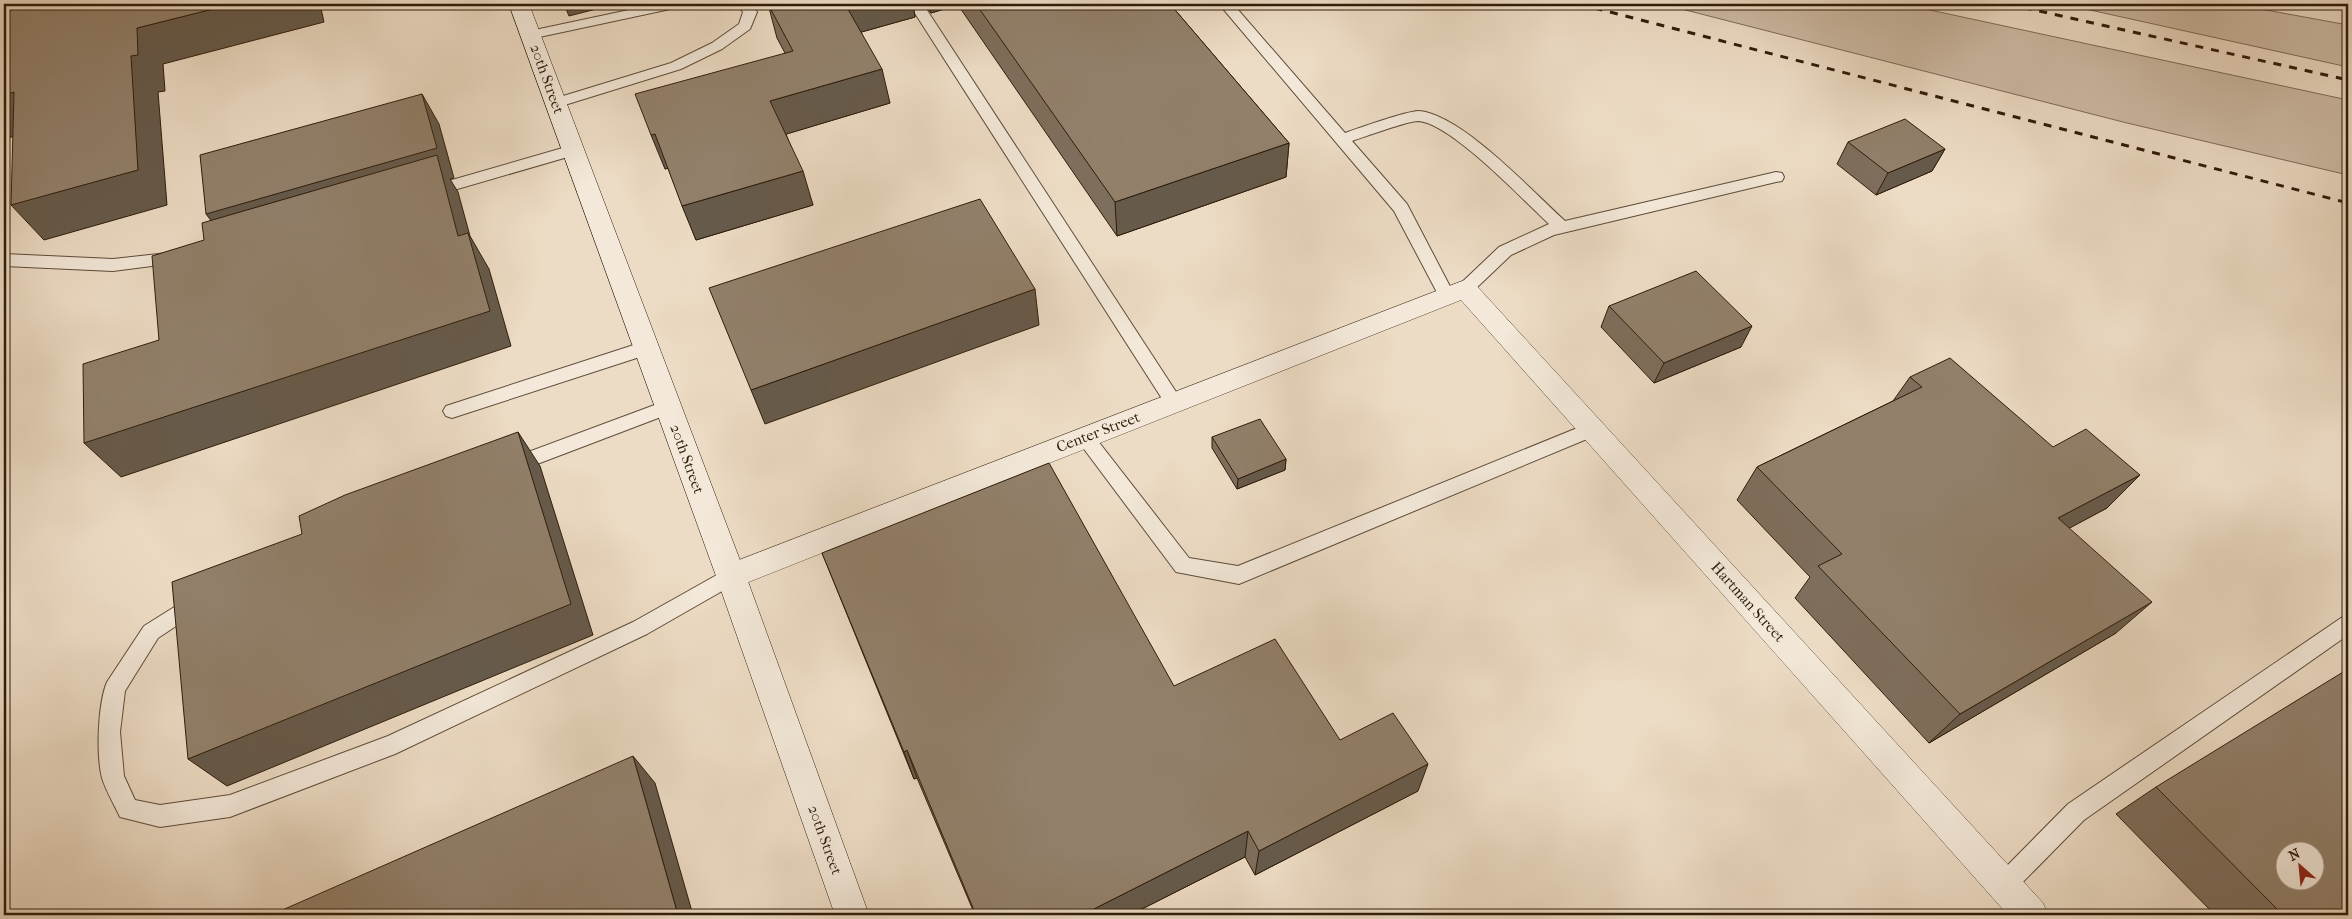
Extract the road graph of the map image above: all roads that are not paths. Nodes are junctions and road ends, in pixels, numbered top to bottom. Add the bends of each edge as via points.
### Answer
1 (519, 4) edge
2 (675, 4) edge
3 (744, 4) edge
4 (916, 4) edge
5 (1226, 4) edge
6 (530, 35) junction
7 (555, 103) junction
8 (1341, 139) junction
9 (573, 150) junction
10 (1776, 177) dead end
11 (414, 198) edge
12 (1562, 227) junction
13 (188, 257) edge
14 (4, 260) edge
15 (1456, 292) junction
16 (646, 348) junction
17 (1174, 403) junction
18 (668, 407) junction
19 (452, 410) dead end
20 (1592, 429) junction
21 (1084, 437) junction
22 (495, 472) edge
23 (731, 576) junction
24 (214, 592) edge
25 (2348, 624) edge
26 (2004, 885) junction
27 (852, 915) edge
28 (2031, 915) edge

1 - 6 street, 20th Street
2 - 6 lane
3 - 7 lane via 750,12 745,26 717,46 676,66
4 - 17 lane
5 - 8 lane
6 - 7 street, 20th Street
7 - 9 street, 20th Street
8 - 12 lane via 1418,116 1448,126
8 - 15 lane via 1401,208
9 - 11 lane
9 - 16 street, 20th Street
10 - 12 lane
12 - 15 lane via 1505,251
13 - 14 lane via 113,264
15 - 17 street, Center Street
15 - 20 street, Hartman Street
16 - 18 street, 20th Street
16 - 19 lane
17 - 21 street, Center Street
18 - 22 lane
18 - 23 street, 20th Street
20 - 21 lane via 1239,575 1183,566
20 - 26 street, Hartman Street
21 - 23 street, Center Street
23 - 24 lane via 640,628 395,744 230,806 160,816 128,809 113,777 109,732 115,689 151,632
23 - 27 street, 20th Street
25 - 26 lane via 2076,812
26 - 28 street, Hartman Street

